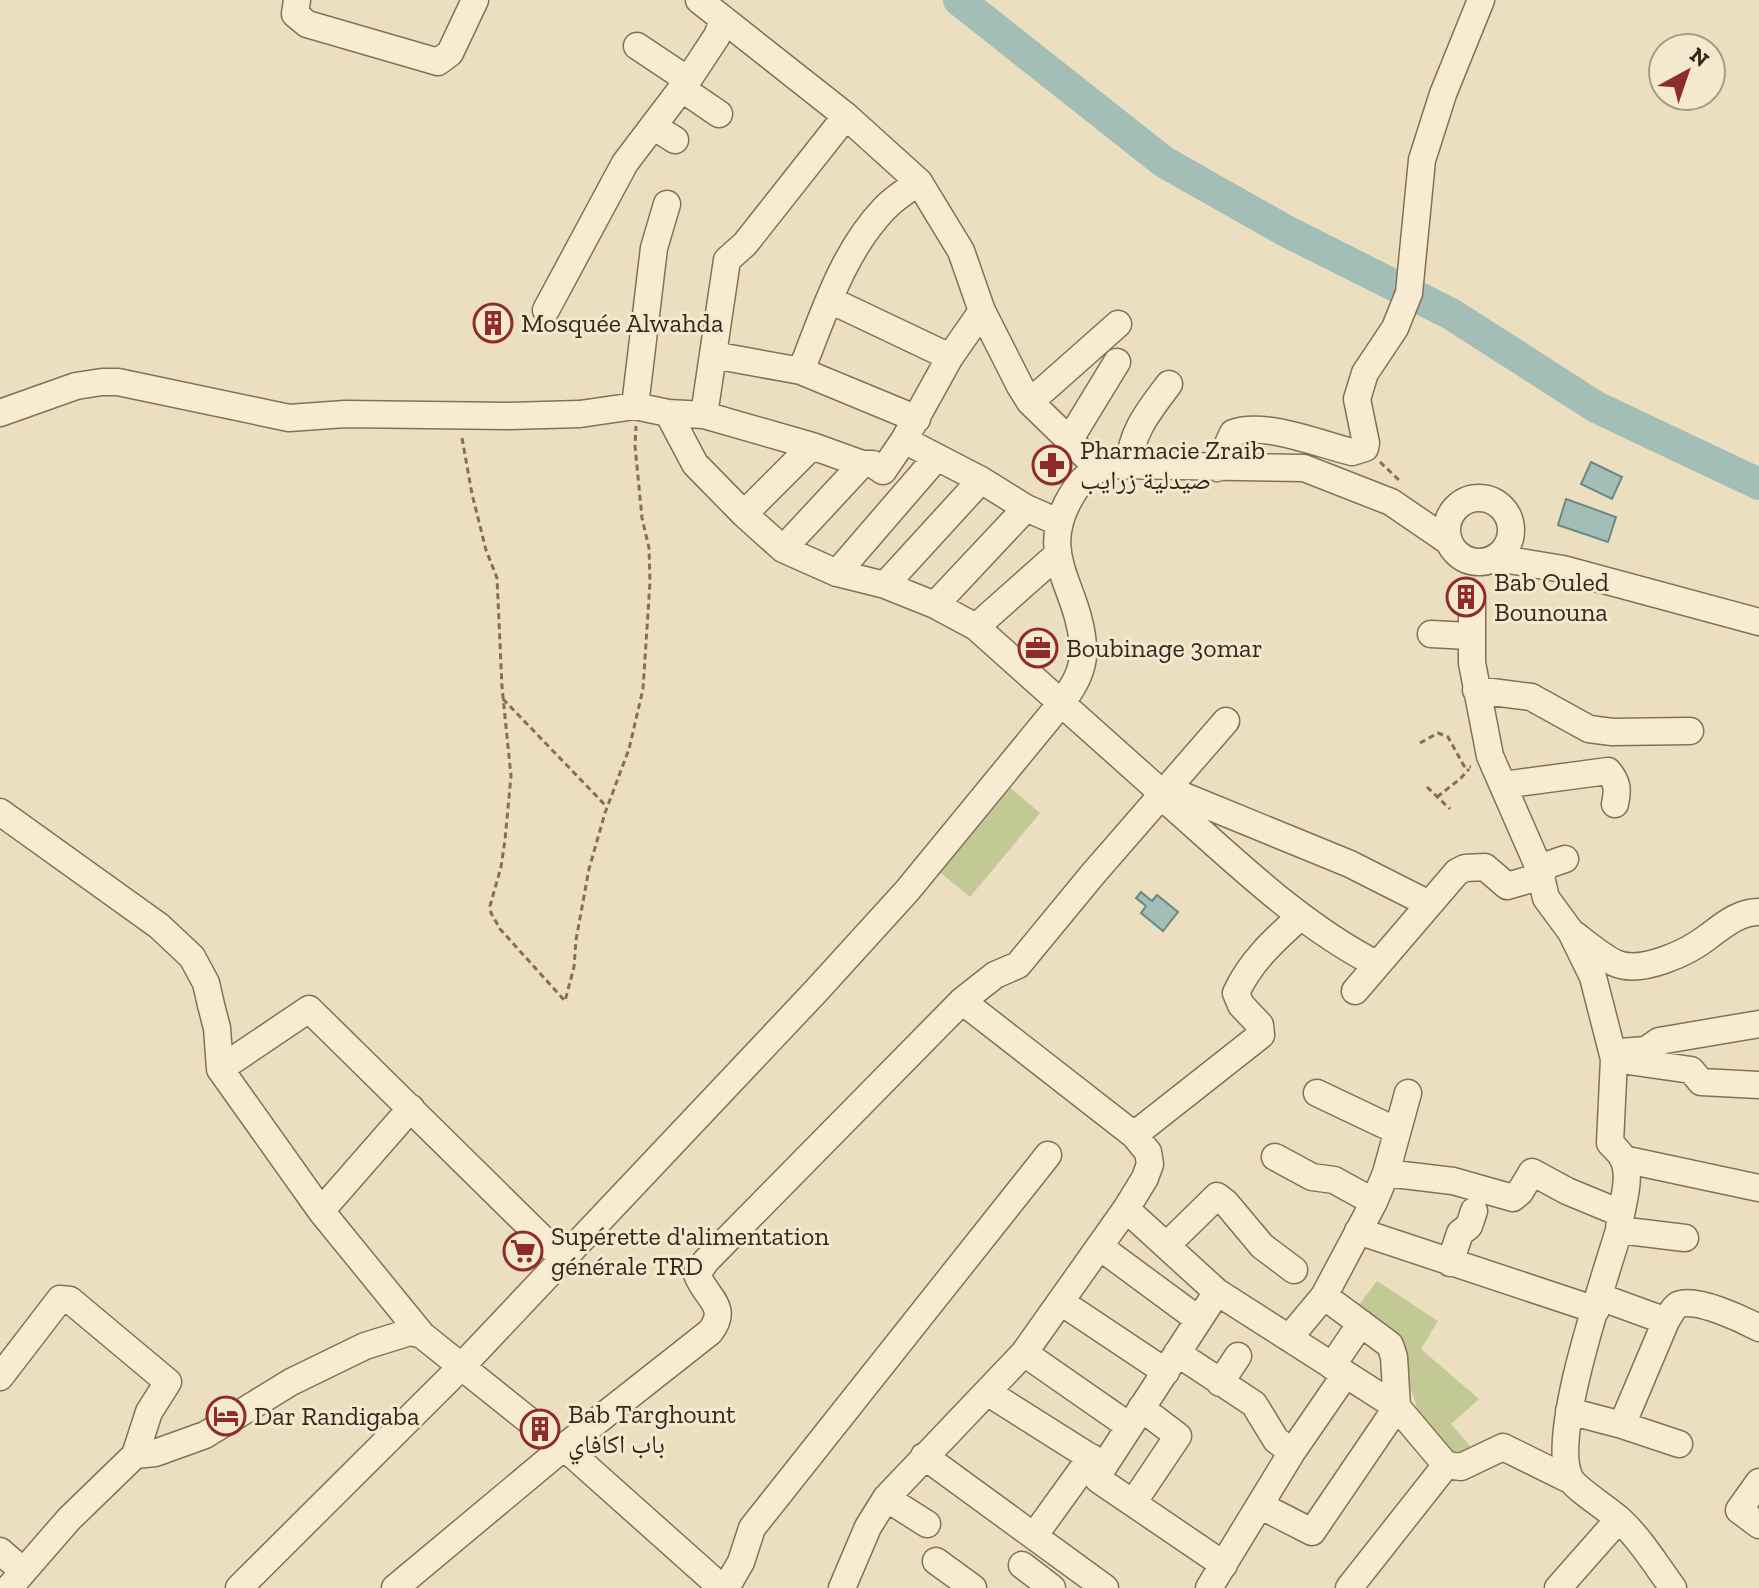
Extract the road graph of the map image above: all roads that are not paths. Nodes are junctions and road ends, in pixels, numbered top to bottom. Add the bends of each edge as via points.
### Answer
1 (297, 0) edge
2 (475, 0) edge
3 (699, 0) edge
4 (1481, 0) edge
5 (723, 20) junction
6 (637, 46) dead end
7 (685, 84) junction
8 (719, 114) dead end
9 (846, 116) junction
10 (653, 126) junction
11 (675, 140) dead end
12 (919, 182) junction
13 (667, 204) dead end
14 (830, 300) junction
15 (546, 310) dead end
16 (982, 311) junction
17 (1118, 324) dead end
18 (713, 355) junction
19 (950, 357) junction
20 (1117, 362) dead end
21 (801, 371) junction
22 (1169, 384) dead end
23 (1030, 402) junction
24 (635, 406) junction
25 (0, 413) edge
26 (668, 413) junction
27 (704, 415) junction
28 (910, 429) junction
29 (1070, 439) junction
30 (812, 446) junction
31 (937, 457) junction
32 (862, 464) junction
33 (1130, 465) junction
34 (1098, 468) junction
35 (1217, 468) junction
36 (981, 480) junction
37 (1391, 502) junction
38 (1445, 507) junction
39 (1026, 508) junction
40 (744, 514) junction
41 (1058, 522) junction
42 (1512, 534) junction
43 (1448, 541) junction
44 (783, 549) junction
45 (1057, 555) junction
46 (1486, 560) junction
47 (1563, 569) junction
48 (837, 573) junction
49 (885, 585) junction
50 (935, 605) junction
51 (1759, 622) edge
52 (976, 627) junction
53 (1431, 634) dead end
54 (1470, 636) junction
55 (1476, 690) junction
56 (1062, 702) junction
57 (1226, 721) dead end
58 (1690, 731) dead end
59 (1503, 785) junction
60 (1622, 787) dead end
61 (1161, 796) junction
62 (0, 812) edge
63 (1565, 859) dead end
64 (1540, 872) junction
65 (1429, 904) junction
66 (1759, 912) edge
67 (1300, 917) junction
68 (1571, 932) junction
69 (1376, 964) junction
70 (1355, 991) dead end
71 (962, 1001) junction
72 (1759, 1024) edge
73 (1613, 1056) junction
74 (220, 1069) junction
75 (1759, 1085) edge
76 (1317, 1093) dead end
77 (1408, 1093) dead end
78 (411, 1108) junction
79 (1397, 1131) junction
80 (1134, 1135) junction
81 (1048, 1155) dead end
82 (1275, 1157) dead end
83 (1623, 1159) junction
84 (1386, 1173) junction
85 (1759, 1188) edge
86 (1374, 1202) junction
87 (1126, 1209) junction
88 (321, 1211) junction
89 (1474, 1211) dead end
90 (1620, 1222) junction
91 (1358, 1231) junction
92 (1685, 1238) dead end
93 (1167, 1245) junction
94 (1100, 1247) junction
95 (564, 1260) junction
96 (1450, 1263) junction
97 (1294, 1270) dead end
98 (1217, 1292) junction
99 (1324, 1296) junction
100 (1061, 1302) junction
101 (1598, 1304) junction
102 (1199, 1320) junction
103 (1666, 1321) junction
104 (1361, 1323) junction
105 (1759, 1328) edge
106 (422, 1335) junction
107 (1289, 1338) junction
108 (1024, 1353) junction
109 (1238, 1356) dead end
110 (1172, 1362) junction
111 (461, 1367) junction
112 (1338, 1371) junction
113 (0, 1377) edge
114 (1220, 1383) junction
115 (987, 1392) junction
116 (1397, 1407) junction
117 (1569, 1411) junction
118 (1135, 1417) junction
119 (1622, 1425) junction
120 (537, 1427) dead end
121 (1679, 1444) dead end
122 (564, 1447) junction
123 (1292, 1452) junction
124 (135, 1455) junction
125 (924, 1456) junction
126 (1097, 1461) junction
127 (1446, 1465) junction
128 (1570, 1480) junction
129 (1759, 1482) edge
130 (1266, 1495) junction
131 (886, 1498) junction
132 (1133, 1503) junction
133 (1619, 1519) junction
134 (927, 1524) dead end
135 (1759, 1525) edge
136 (1034, 1536) junction
137 (0, 1551) edge
138 (936, 1561) dead end
139 (1022, 1565) dead end
140 (1075, 1566) junction
141 (15, 1579) edge
142 (1221, 1580) edge
143 (239, 1588) edge
144 (395, 1588) edge
145 (724, 1588) edge
146 (842, 1588) edge
147 (973, 1588) edge
148 (1052, 1588) edge
149 (1058, 1588) edge
150 (1105, 1588) edge
151 (1349, 1588) edge
152 (1558, 1588) edge
153 (1673, 1588) edge

1 - 2 street via 295,14 307,24 438,62 450,53
3 - 5 street
4 - 35 street via 1422,160 1409,293 1395,328 1365,373 1357,399 1365,448 1352,452 1247,428 1233,433
5 - 7 street
5 - 9 street
6 - 7 street
7 - 8 street
7 - 10 street
9 - 12 street
9 - 18 street via 727,260
10 - 11 street
10 - 15 street via 625,163
12 - 14 street via 870,224
12 - 16 street via 961,251
13 - 24 street via 654,248
14 - 19 street
14 - 21 street
16 - 19 street
16 - 23 street
17 - 23 street
18 - 21 street
18 - 27 street
19 - 28 street
20 - 29 street
21 - 28 street
22 - 33 street via 1143,418
23 - 29 street
24 - 25 street via 580,414 289,418 118,382 76,386
24 - 26 street
26 - 27 street
26 - 40 street via 695,464
27 - 30 street
28 - 31 street
28 - 32 street via 883,471
29 - 34 street
30 - 32 street
30 - 40 street
31 - 36 street
31 - 48 street
32 - 44 street
33 - 34 street
33 - 35 street
34 - 41 street via 1075,489
35 - 37 street via 1304,468
36 - 39 street
36 - 49 street
37 - 38 street
37 - 43 street
38 - 42 street via 1474,498 1494,501 1508,515
38 - 43 street
39 - 41 street
39 - 50 street
40 - 44 street
41 - 45 street
42 - 46 street via 1504,551
42 - 47 street
43 - 46 street via 1458,554
44 - 48 street
45 - 52 street
45 - 56 street via 1083,649 1082,667
46 - 47 street
46 - 54 street via 1472,599
47 - 51 street
48 - 49 street
49 - 50 street
50 - 52 street
52 - 56 street
53 - 54 street
54 - 55 street
55 - 58 street via 1531,697 1589,729
55 - 59 street via 1479,762
56 - 61 street
56 - 95 street via 860,944
57 - 61 street
59 - 60 street via 1608,771
59 - 64 street
61 - 65 street via 1179,794 1350,864
61 - 67 street
61 - 71 street via 1018,965 995,975
62 - 74 street via 159,926 192,957 206,983
63 - 64 street
64 - 65 street via 1507,886 1485,867 1465,868
64 - 68 street via 1546,898
65 - 69 street
66 - 68 street via 1745,912 1675,957 1632,967 1617,964
67 - 69 street
67 - 80 street via 1272,942 1236,993 1260,1025 1261,1035
68 - 73 street via 1593,977
69 - 70 street
71 - 80 street
71 - 122 street via 706,1261 697,1274 719,1309 719,1320 710,1332
72 - 73 street via 1659,1041 1646,1050
73 - 75 street via 1691,1070 1701,1082
73 - 83 street via 1610,1143
74 - 78 street via 309,1009
74 - 88 street
76 - 79 street
77 - 79 street
78 - 88 street
78 - 95 street
79 - 84 street
80 - 87 street via 1148,1152 1150,1164
81 - 145 street via 752,1528 741,1562
82 - 86 street
83 - 85 street
83 - 90 street via 1626,1192
84 - 86 street
84 - 90 street via 1453,1181 1513,1198 1532,1172
86 - 91 street
87 - 93 street
87 - 94 street
88 - 106 street
89 - 96 street
90 - 92 street
90 - 101 street
91 - 96 street
91 - 99 street
93 - 97 street via 1217,1196 1262,1246
93 - 98 street
94 - 100 street
94 - 102 street
95 - 111 street
96 - 101 street
98 - 102 street
98 - 107 street
99 - 104 street
99 - 107 street
100 - 108 street
100 - 110 street
101 - 103 street
101 - 117 street
102 - 110 street
103 - 105 street via 1685,1304 1724,1311
103 - 119 street
104 - 112 street
104 - 116 street via 1393,1349
106 - 111 street
106 - 124 street via 410,1332 365,1346 291,1382 205,1435
107 - 112 street
108 - 115 street
108 - 118 street
109 - 114 street
110 - 114 street
110 - 118 street
111 - 120 street
111 - 143 street
112 - 116 street
112 - 123 street
113 - 124 street via 60,1299 70,1300 168,1382 149,1412
114 - 123 street via 1254,1404 1276,1440
115 - 125 street
115 - 126 street
116 - 127 street
116 - 130 street via 1312,1532 1265,1508
117 - 119 street
117 - 128 street via 1565,1458
118 - 126 street
118 - 132 street via 1178,1436
119 - 121 street
122 - 144 street
122 - 145 street
123 - 130 street
124 - 141 street
125 - 131 street
125 - 136 street
126 - 132 street via 1097,1478
126 - 136 street
127 - 128 street via 1461,1467 1503,1447
127 - 151 street
128 - 133 street
129 - 135 street via 1739,1510
130 - 142 street
131 - 134 street
131 - 146 street
132 - 142 street
133 - 152 street
133 - 153 street
136 - 140 street
137 - 141 street
138 - 147 street
139 - 148 street
140 - 149 street
140 - 150 street

